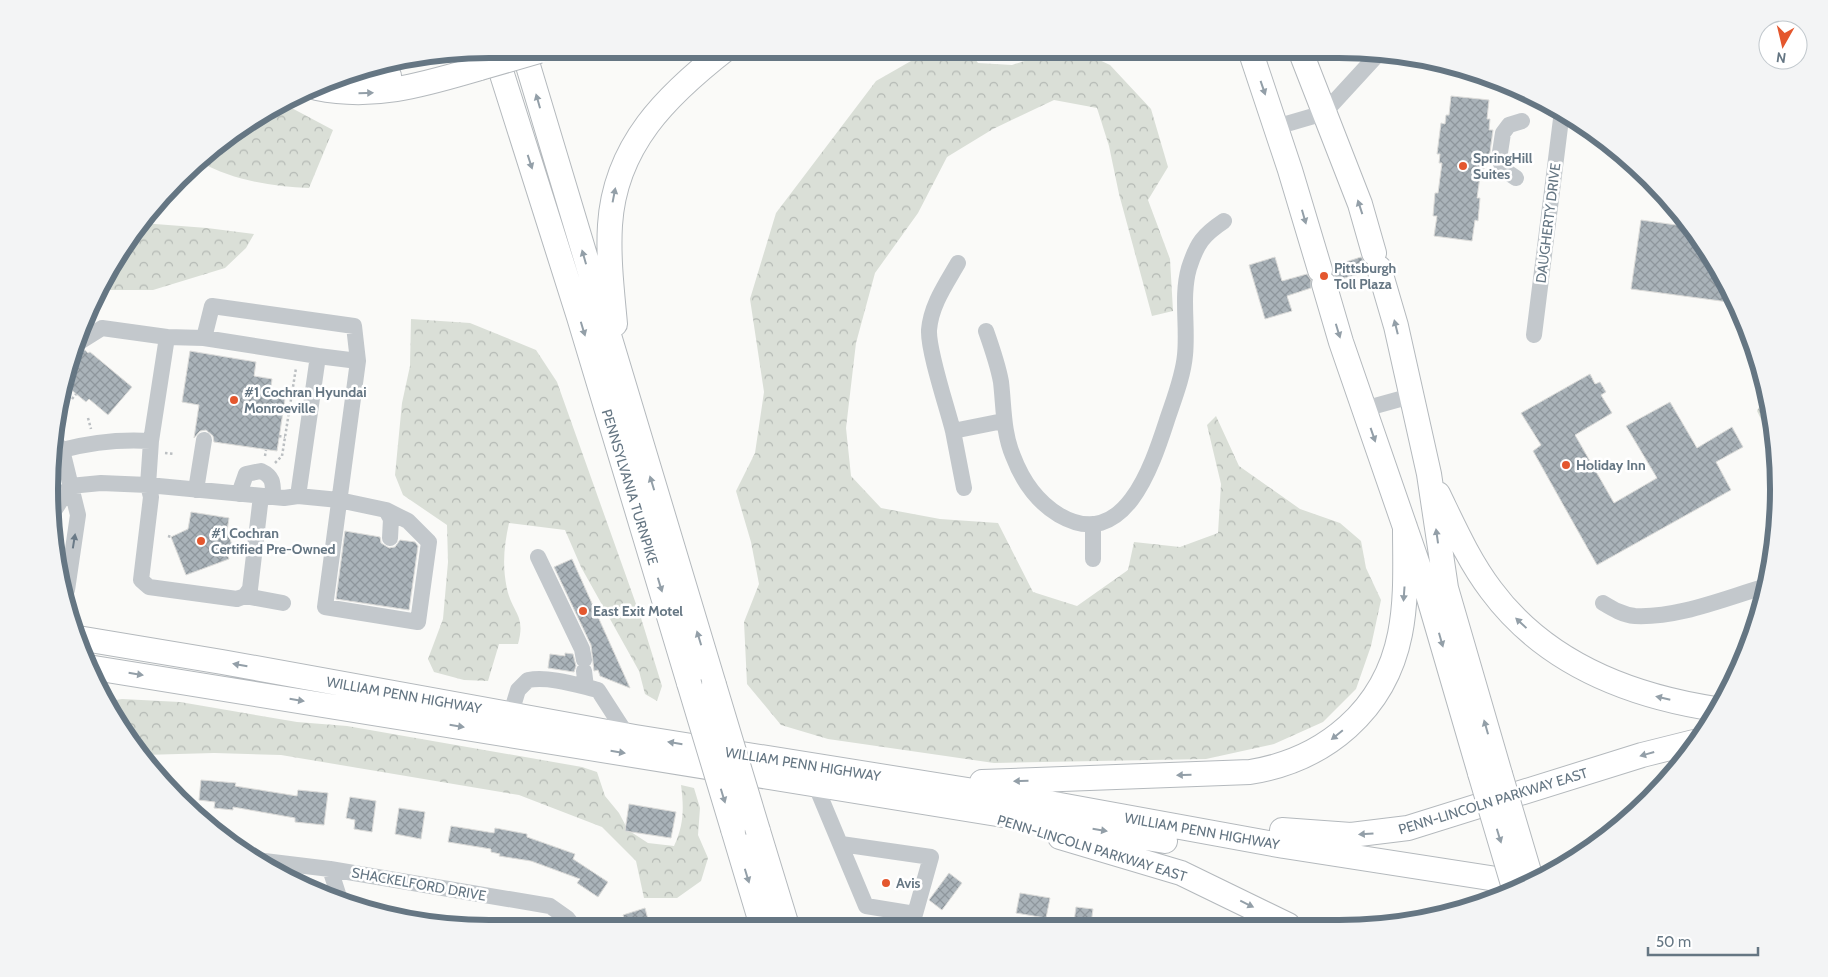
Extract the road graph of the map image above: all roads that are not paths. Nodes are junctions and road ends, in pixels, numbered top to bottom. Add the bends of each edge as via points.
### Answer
1 (474, 58) edge
2 (480, 58) edge
3 (488, 58) edge
4 (539, 58) edge
5 (716, 58) edge
6 (1253, 58) edge
7 (1303, 58) edge
8 (1374, 59) edge
9 (359, 77) edge
10 (326, 89) edge
11 (1324, 113) junction
12 (1561, 119) edge
13 (1522, 120) dead end
14 (1276, 127) junction
15 (1516, 178) dead end
16 (1224, 221) dead end
17 (958, 263) dead end
18 (986, 331) dead end
19 (1534, 335) dead end
20 (167, 337) junction
21 (204, 338) junction
22 (84, 339) edge
23 (318, 356) junction
24 (358, 361) junction
25 (618, 371) junction
26 (1411, 396) junction
27 (1364, 409) junction
28 (1003, 421) junction
29 (953, 431) junction
30 (204, 440) dead end
31 (151, 441) junction
32 (59, 447) edge
33 (59, 448) edge
34 (1429, 474) junction
35 (148, 485) junction
36 (70, 486) junction
37 (964, 488) dead end
38 (196, 490) junction
39 (239, 494) junction
40 (298, 496) junction
41 (267, 497) junction
42 (339, 500) junction
43 (58, 506) edge
44 (386, 510) junction
45 (1093, 524) junction
46 (1405, 527) junction
47 (390, 538) dead end
48 (538, 557) dead end
49 (1093, 559) dead end
50 (68, 582) edge
51 (1759, 588) edge
52 (245, 596) junction
53 (284, 603) dead end
54 (1603, 604) dead end
55 (85, 639) edge
56 (97, 668) edge
57 (585, 673) junction
58 (1710, 708) edge
59 (511, 714) junction
60 (628, 735) junction
61 (1686, 744) edge
62 (1490, 773) junction
63 (914, 782) junction
64 (815, 784) junction
65 (1049, 803) junction
66 (948, 805) junction
67 (841, 844) junction
68 (273, 862) edge
69 (330, 869) junction
70 (1529, 875) edge
71 (1515, 882) edge
72 (1513, 883) edge
73 (337, 892) edge
74 (1488, 893) edge
75 (569, 920) edge
76 (760, 920) edge
77 (785, 920) edge
78 (1278, 920) edge

1 - 9 highway via 398,75
10 -> 2 highway via 383,93 418,86
3 -> 76 highway, PENNSYLVANIA TURNPIKE, bridge via 579,317
25 -> 4 highway, PENNSYLVANIA TURNPIKE
25 -> 5 highway via 610,243 612,205 620,173 634,143 664,104
6 -> 14 highway
7 - 11 highway
8 - 11 street
11 - 14 street
26 -> 11 highway via 1396,326 1360,204
12 - 19 street, DAUGHERTY DRIVE
13 - 15 street via 1509,124 1503,133 1499,159 1504,170
14 -> 27 highway
16 - 45 street via 1202,236 1189,270 1184,368 1155,459 1135,498 1114,516
17 - 29 street via 937,302 929,329
18 - 28 street via 1000,380
20 - 21 street
20 - 22 street via 102,328
20 - 31 street
21 - 23 street
21 - 24 street via 212,306 354,326
23 - 24 street
23 - 40 street
24 - 42 street
77 -> 25 highway, PENNSYLVANIA TURNPIKE, bridge
26 - 27 street
26 - 34 highway
27 -> 46 highway
28 - 29 street
28 - 45 street via 1013,458 1022,478 1037,498 1063,517
29 - 37 street
30 - 38 street
31 - 32 street via 120,439
31 - 35 street
33 - 36 street
58 -> 34 highway via 1614,683 1582,668 1534,635 1504,607 1478,573
62 -> 34 highway via 1446,588
35 - 36 street via 101,483
35 - 38 street
35 - 52 street via 151,497 141,580 149,587 237,599
36 - 43 street
50 -> 36 street via 78,515
38 - 39 street
39 - 41 street
39 - 41 street via 246,474 260,471 272,480
40 - 41 street
40 - 42 street
41 - 52 street via 250,589
42 - 44 street
42 - 44 street via 326,607 418,622 429,542 408,521
44 - 47 street via 391,519
45 - 49 street
46 -> 62 highway
46 -> 63 highway via 1401,624 1388,673 1373,699 1353,722 1303,758 1276,767 1235,773
48 - 57 street via 582,649
51 - 54 street via 1656,615 1634,616
52 - 53 street
59 -> 55 highway, WILLIAM PENN HIGHWAY
56 -> 64 highway, WILLIAM PENN HIGHWAY
57 - 59 street via 528,680 518,690
57 - 60 street
59 - 60 highway, WILLIAM PENN HIGHWAY
63 -> 60 highway, WILLIAM PENN HIGHWAY
61 -> 65 highway, PENN-LINCOLN PARKWAY EAST via 1429,822 1369,834 1312,833
62 - 70 highway, bridge
62 -> 72 highway, bridge
63 - 65 highway, WILLIAM PENN HIGHWAY
64 - 66 highway, WILLIAM PENN HIGHWAY
64 - 67 street
65 - 71 highway, WILLIAM PENN HIGHWAY
66 -> 74 highway, WILLIAM PENN HIGHWAY
66 -> 78 highway, PENN-LINCOLN PARKWAY EAST via 1130,856 1206,884
67 - 67 street via 866,906 915,914 931,858
68 - 69 street, SHACKELFORD DRIVE
69 - 73 street
69 - 75 street, SHACKELFORD DRIVE via 550,906

